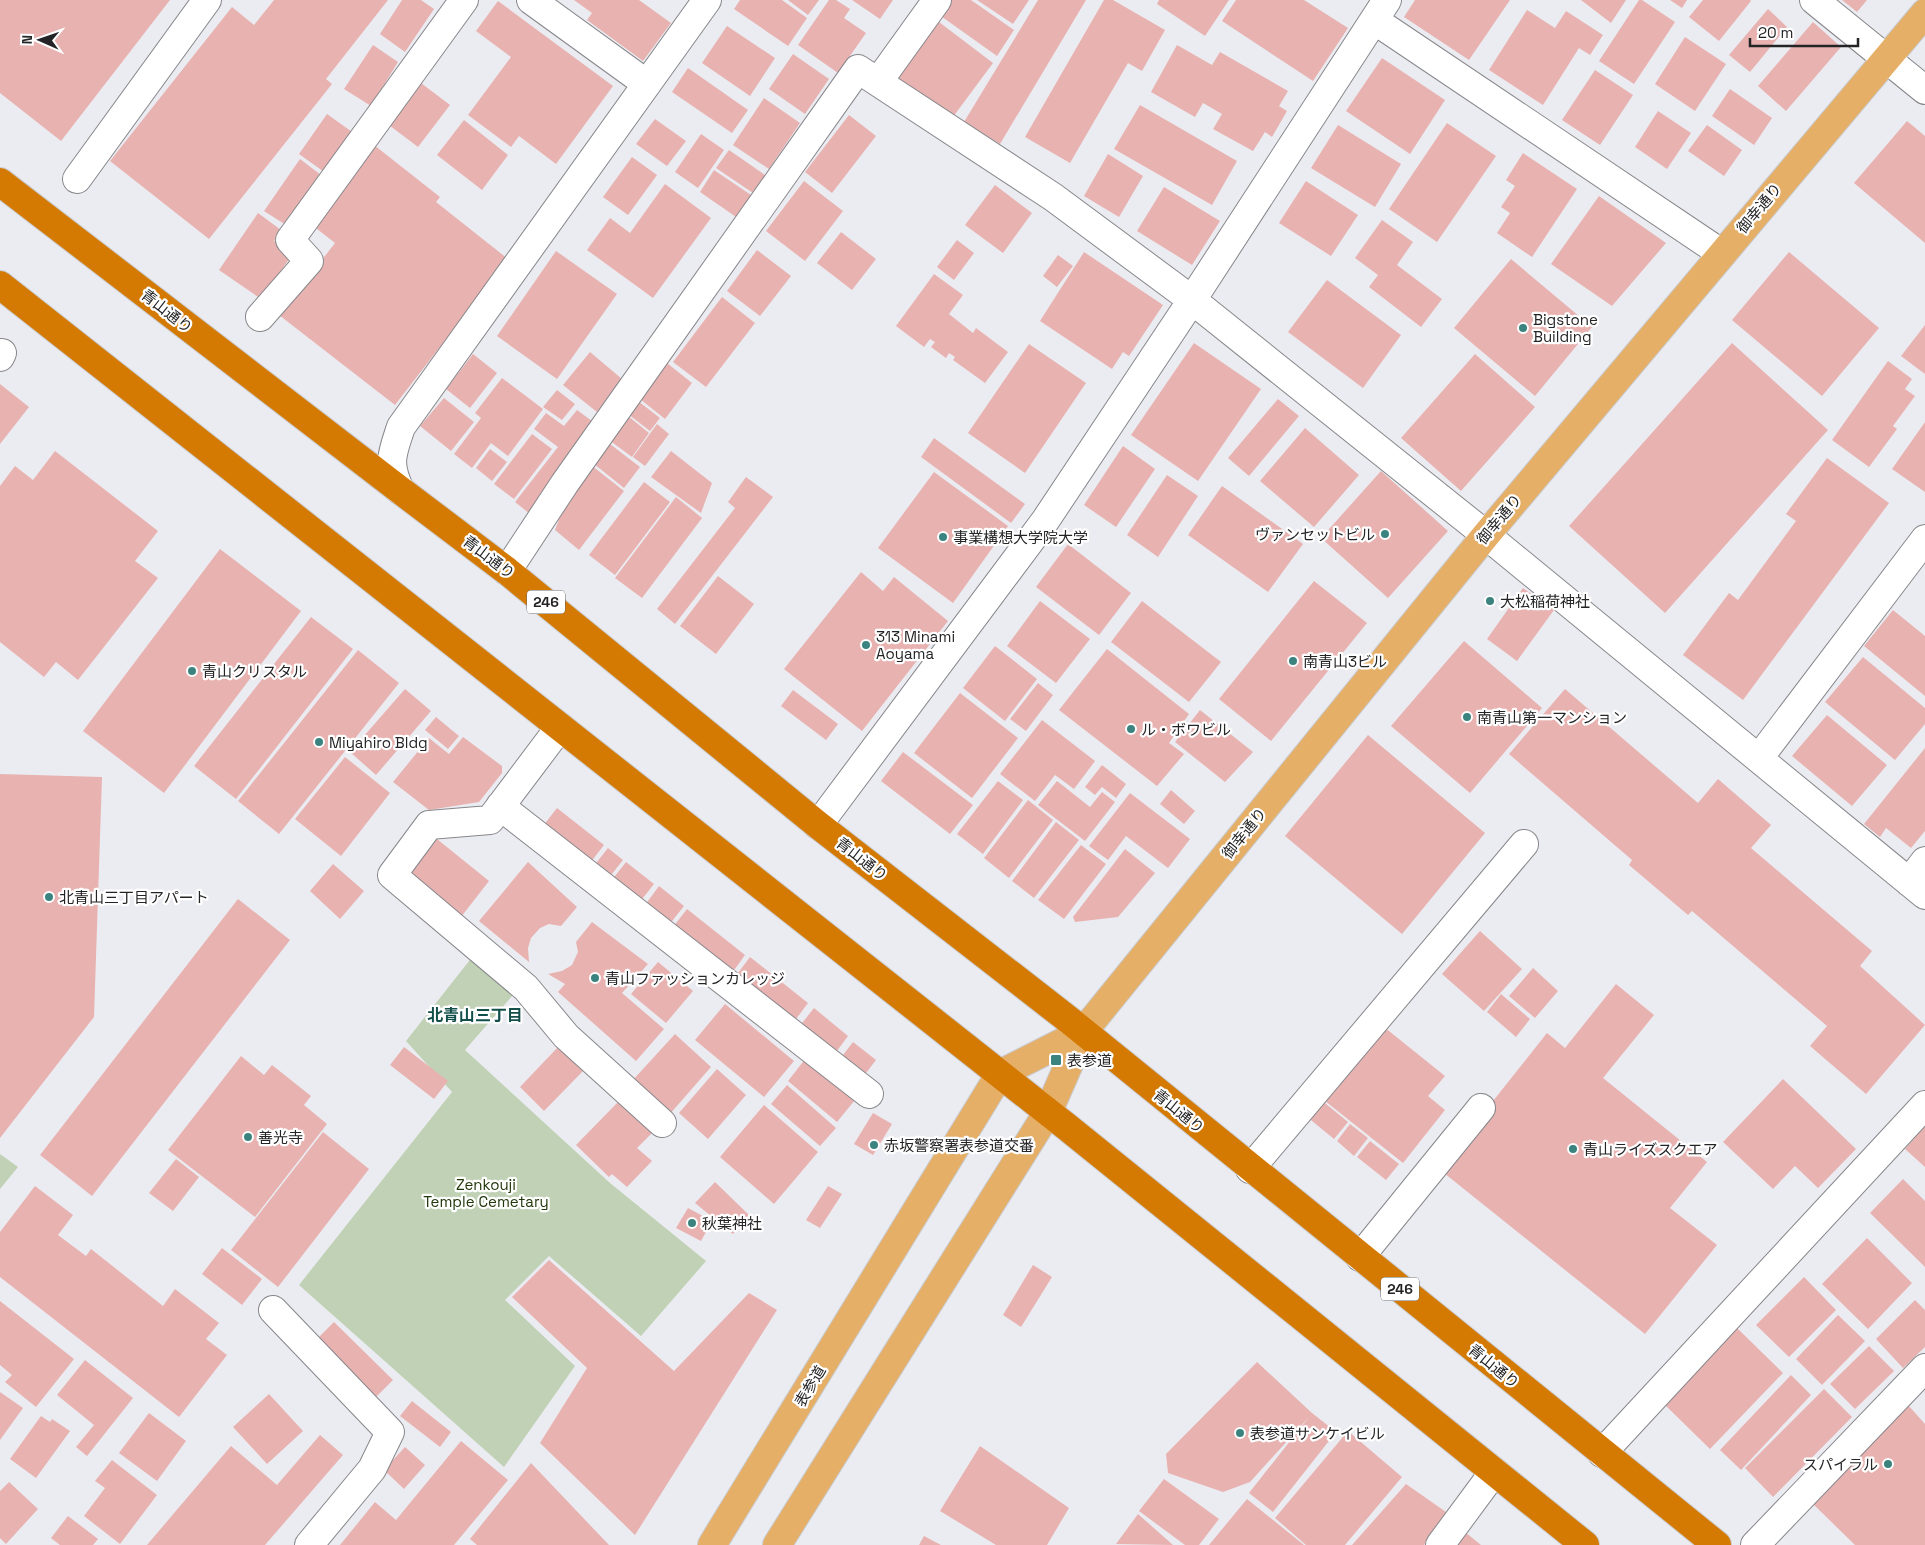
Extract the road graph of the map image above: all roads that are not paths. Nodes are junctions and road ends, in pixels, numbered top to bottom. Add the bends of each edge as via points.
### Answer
1 (207, 0) edge
2 (464, 0) edge
3 (531, 0) edge
4 (707, 0) edge
5 (937, 0) edge
6 (1814, 0) edge
7 (1380, 10) edge
8 (1925, 13) edge
9 (1888, 58) junction
10 (878, 82) junction
11 (647, 84) junction
12 (1925, 90) edge
13 (77, 179) dead end
14 (0, 182) edge
15 (1721, 253) junction
16 (0, 285) edge
17 (1192, 300) junction
18 (260, 317) dead end
19 (400, 490) junction
20 (1486, 535) junction
21 (1925, 539) edge
22 (507, 571) junction
23 (560, 727) junction
24 (1759, 758) junction
25 (500, 806) junction
26 (818, 825) junction
27 (1524, 844) dead end
28 (1920, 880) edge
29 (1083, 1032) junction
30 (1000, 1074) junction
31 (869, 1094) dead end
32 (1925, 1105) edge
33 (1481, 1108) dead end
34 (1048, 1112) junction
35 (662, 1123) dead end
36 (1250, 1169) junction
37 (1360, 1257) junction
38 (273, 1310) dead end
39 (1925, 1368) edge
40 (1602, 1453) junction
41 (1494, 1472) junction
42 (309, 1545) edge
43 (712, 1545) edge
44 (777, 1545) edge
45 (1440, 1545) edge
46 (1584, 1545) edge
47 (1717, 1545) edge
48 (1755, 1545) edge

1 - 13 street
2 - 18 street via 290,240 309,260
3 - 11 street
4 - 11 street
5 - 10 street
6 - 9 street
7 - 15 street
7 - 17 street
8 - 9 main road, 御幸通り
9 - 12 street
9 - 15 main road, 御幸通り
10 - 17 street via 1053,196
10 - 22 street via 858,69 565,483
11 - 19 street via 401,427 392,454 392,473
14 - 19 highway, 青山通り / 246
15 - 20 main road, 御幸通り
16 - 23 highway
17 - 20 street
17 - 26 street via 1045,521
19 - 22 highway, 青山通り / 246
20 - 24 street
20 - 29 main road, 御幸通り
21 - 24 street
22 - 26 highway, 青山通り / 246
23 - 25 street
23 - 30 highway
24 - 28 street
25 - 31 street
25 - 35 street via 490,820 429,824 392,875 526,988 566,1036
26 - 29 highway, 青山通り / 246
27 - 36 street
29 - 30 main road
29 - 34 main road
29 - 36 highway, 青山通り / 246
30 - 34 highway
30 - 43 main road, 表参道
32 - 40 street
33 - 37 street
34 - 41 highway
34 - 44 main road
36 - 37 highway, 青山通り / 246
37 - 40 highway, 青山通り / 246
38 - 42 street via 390,1432 372,1469
39 - 48 street
40 - 47 highway, 青山通り / 246
41 - 45 street
41 - 46 highway

